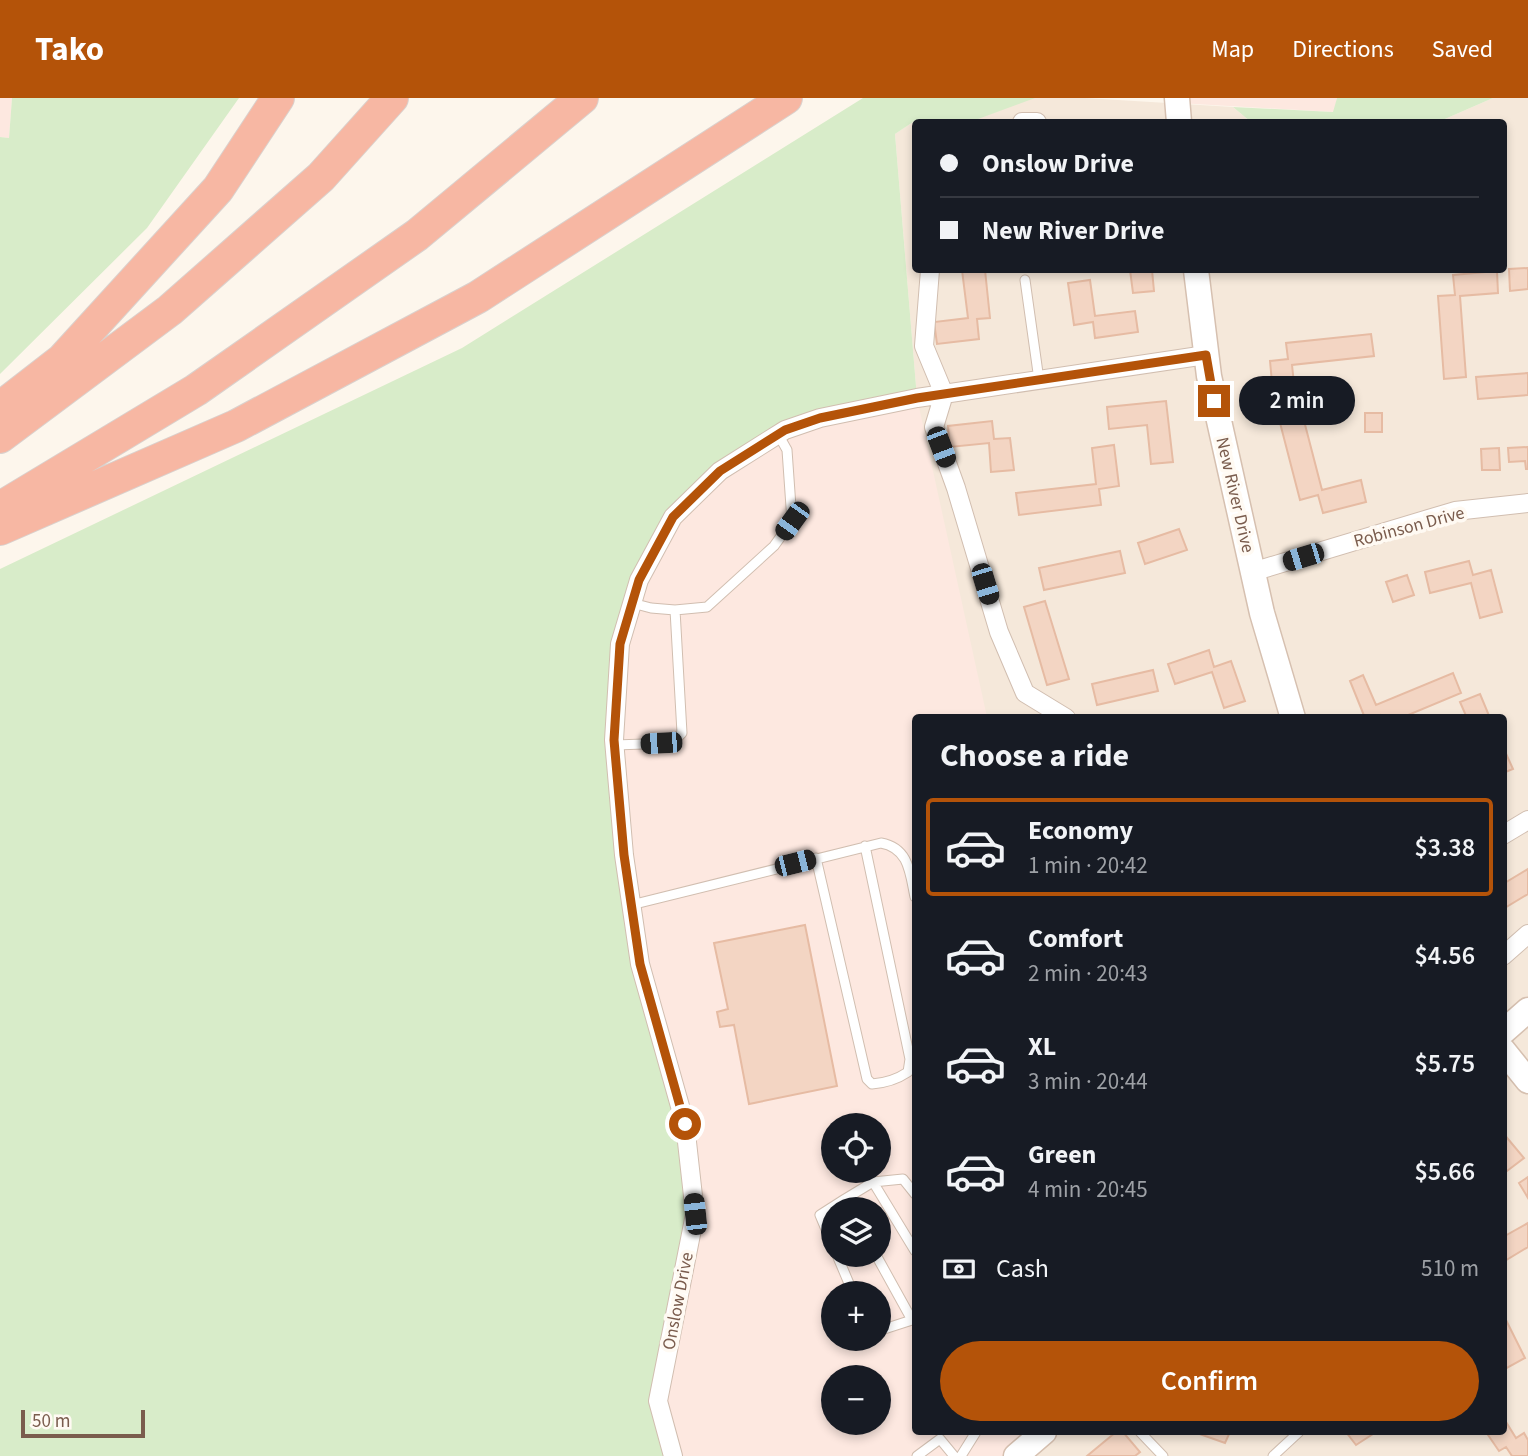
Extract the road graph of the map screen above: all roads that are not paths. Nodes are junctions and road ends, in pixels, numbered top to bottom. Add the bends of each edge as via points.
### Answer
1 (278, 98) edge
2 (392, 98) edge
3 (582, 98) edge
4 (786, 98) edge
5 (1177, 98) edge
6 (1179, 119) edge
7 (930, 273) edge
8 (1196, 273) edge
9 (1025, 280) dead end
10 (1206, 355) junction
11 (1039, 380) junction
12 (944, 394) junction
13 (0, 408) edge
14 (778, 434) junction
15 (0, 437) edge
16 (1528, 503) edge
17 (0, 508) edge
18 (0, 529) edge
19 (1252, 572) junction
20 (632, 603) junction
21 (675, 610) junction
22 (1059, 714) edge
23 (1292, 714) edge
24 (615, 745) junction
25 (1528, 820) edge
26 (1507, 833) edge
27 (865, 846) junction
28 (816, 858) junction
29 (912, 884) edge
30 (631, 905) junction
31 (1528, 934) edge
32 (1507, 952) edge
33 (1528, 1010) edge
34 (1507, 1028) edge
35 (1507, 1055) edge
36 (1528, 1082) edge
37 (891, 1180) edge
38 (871, 1183) edge
39 (874, 1183) edge
40 (912, 1190) edge
41 (848, 1197) edge
42 (912, 1246) edge
43 (883, 1267) edge
44 (912, 1317) edge
45 (912, 1321) edge
46 (891, 1327) edge
47 (974, 1435) edge
48 (1037, 1435) edge
49 (1143, 1435) edge
50 (1296, 1435) edge
51 (673, 1456) edge
52 (917, 1456) edge
53 (954, 1456) edge
54 (961, 1456) edge
55 (1016, 1456) edge
56 (1163, 1456) edge
57 (1273, 1456) edge

1 - 13 highway via 218,189 62,360
2 - 15 highway via 321,177 180,301
3 - 17 highway via 416,235 196,390
4 - 18 highway via 478,297 236,426
5 - 6 street
7 - 12 street via 924,346
8 - 10 street, New River Drive
9 - 11 lane
10 - 11 street, Onslow Drive
10 - 19 street, New River Drive
11 - 12 street, Onslow Drive
12 - 14 street, Onslow Drive via 820,418
12 - 22 street via 934,427 999,632 1025,693
14 - 20 street, Onslow Drive via 720,471 673,517 639,580
14 - 21 lane via 787,450 792,521 774,546 707,607
16 - 19 street, Robinson Drive via 1455,511
19 - 23 street, New River Drive
20 - 21 lane
20 - 24 street, Onslow Drive via 620,644
21 - 24 lane via 681,733 672,743
24 - 30 street, Onslow Drive
25 - 26 street
27 - 28 lane
27 - 28 lane via 910,1059 908,1072 883,1083 867,1079
27 - 29 lane via 881,843 900,850
28 - 30 lane
30 - 51 street, Onslow Drive via 640,964 685,1124 695,1214 658,1401
31 - 32 street
33 - 34 street
35 - 36 street
37 - 40 lane via 903,1179
38 - 41 lane
39 - 42 lane
43 - 44 lane
45 - 46 lane
47 - 54 lane
48 - 55 street
49 - 56 lane
50 - 57 lane
52 - 53 lane via 940,1439

